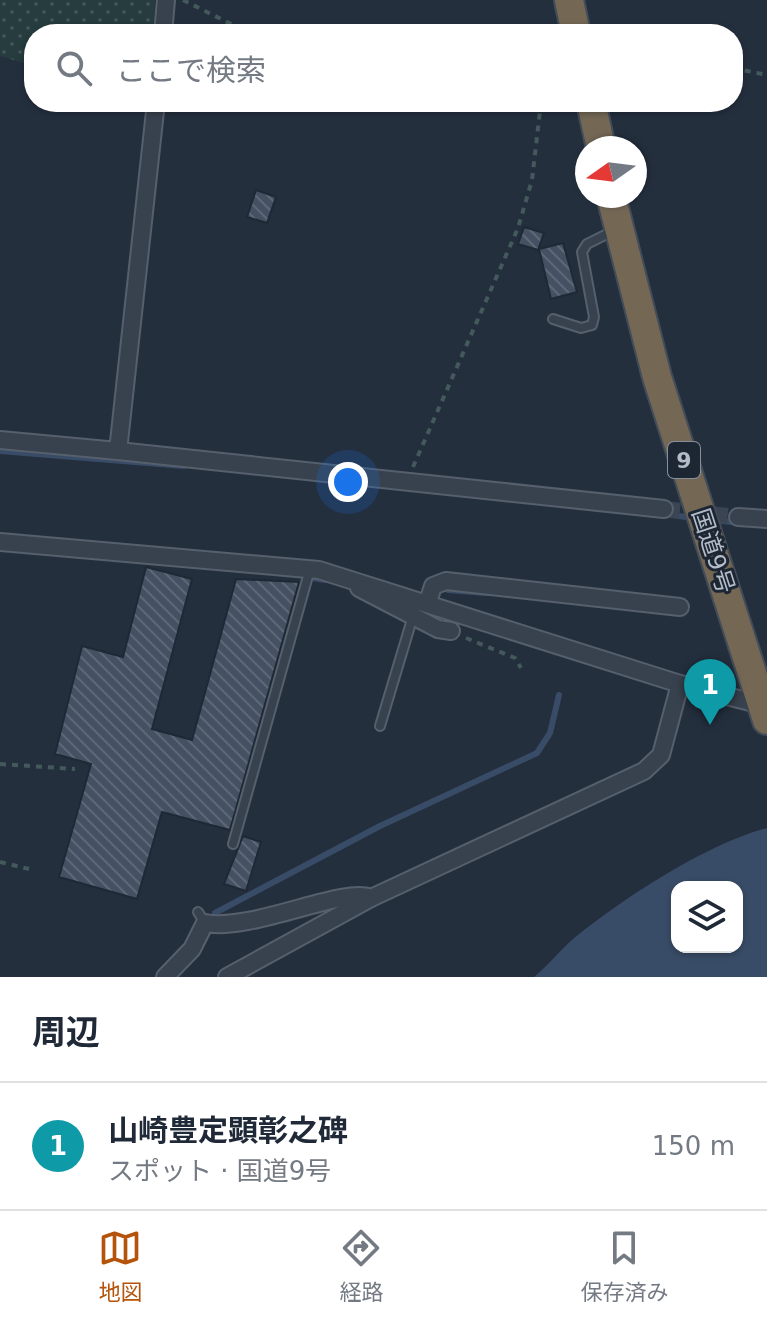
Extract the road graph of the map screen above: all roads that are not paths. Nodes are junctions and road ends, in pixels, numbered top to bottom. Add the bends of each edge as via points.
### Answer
1 (166, 0) edge
2 (569, 0) edge
3 (164, 24) edge
4 (574, 24) edge
5 (155, 112) edge
6 (593, 112) edge
7 (598, 136) edge
8 (614, 208) edge
9 (618, 229) junction
10 (553, 319) dead end
11 (0, 440) edge
12 (118, 451) junction
13 (664, 509) tunnel mouth
14 (738, 517) tunnel mouth
15 (767, 519) edge
16 (0, 542) edge
17 (310, 569) junction
18 (338, 575) junction
19 (428, 602) junction
20 (680, 607) dead end
21 (413, 616) junction
22 (451, 631) road end
23 (680, 684) junction
24 (765, 714) edge
25 (380, 726) dead end
26 (233, 844) dead end
27 (371, 898) junction
28 (165, 977) edge
29 (227, 977) edge

1 - 3 street
2 - 4 highway
5 - 12 street
6 - 7 highway
8 - 9 highway, 国道9号 / 9
9 - 10 lane via 583,248 592,325 581,328
9 - 24 highway, 国道9号 / 9 via 657,377
11 - 12 street
12 - 13 street
14 - 15 street
16 - 17 street
17 - 18 street
17 - 26 lane
18 - 19 street
18 - 21 street
19 - 20 street via 433,586 446,581
19 - 23 street
21 - 22 street
21 - 25 lane
23 - 24 street
23 - 27 street via 661,755 644,771
27 - 28 street via 352,894 241,923 202,917 192,949
27 - 29 street

